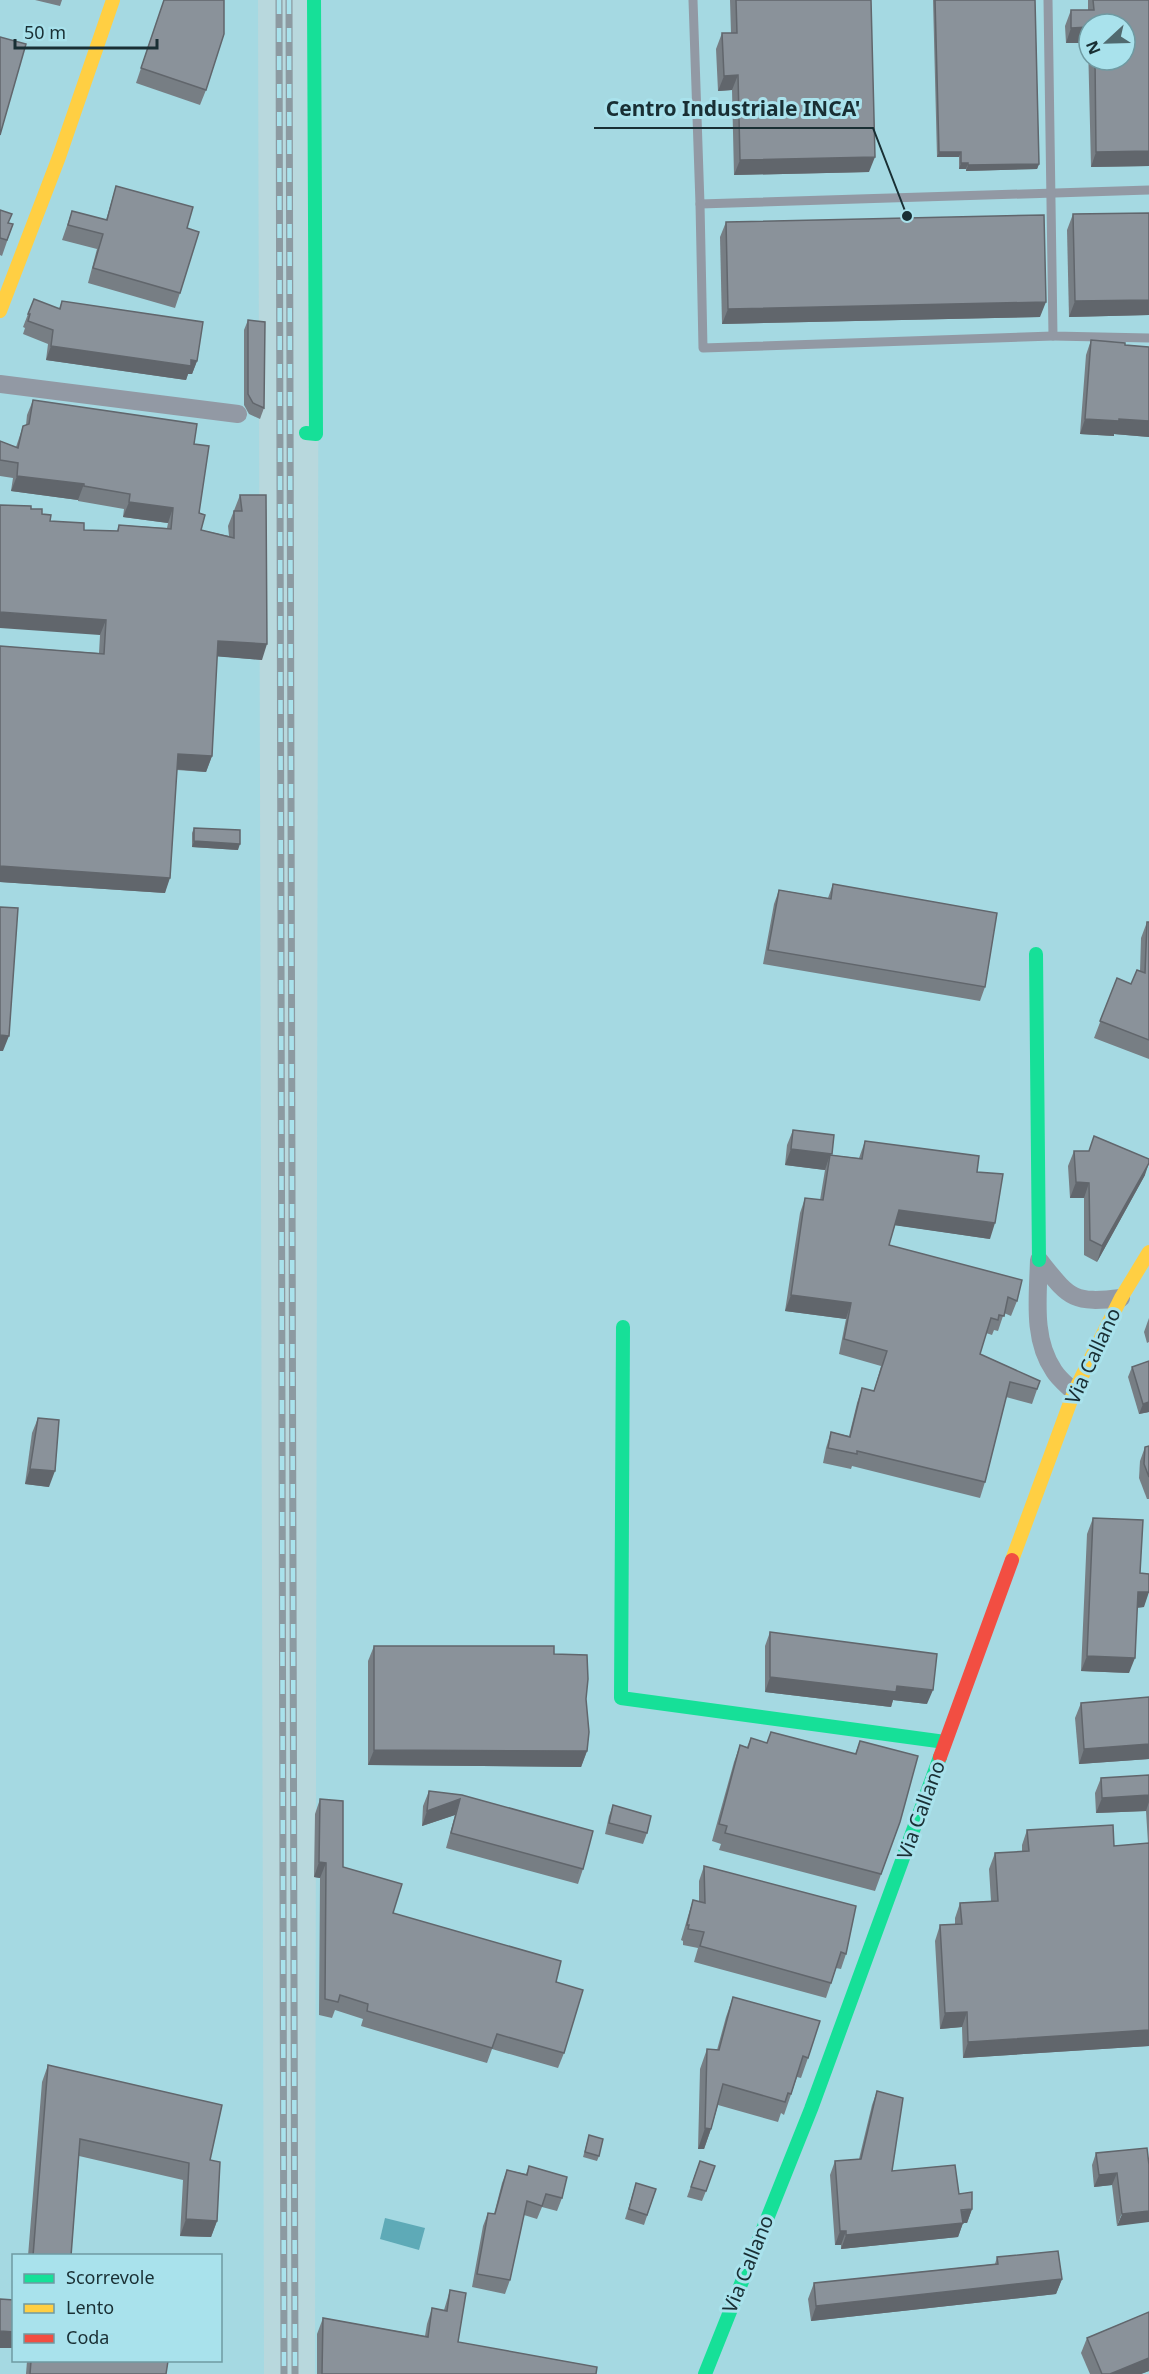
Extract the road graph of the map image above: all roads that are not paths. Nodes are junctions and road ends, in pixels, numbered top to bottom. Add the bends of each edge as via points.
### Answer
1 (113, 0) edge
2 (314, 0) edge
3 (693, 0) edge
4 (1048, 0) edge
5 (1149, 190) edge
6 (1052, 193) junction
7 (700, 204) junction
8 (0, 311) edge
9 (1053, 336) junction
10 (1149, 338) edge
11 (0, 384) edge
12 (238, 414) dead end
13 (306, 433) dead end
14 (1036, 954) dead end
15 (1149, 1252) edge
16 (1039, 1260) junction
17 (1121, 1298) junction
18 (623, 1327) dead end
19 (1074, 1392) junction
20 (945, 1742) junction
21 (705, 2374) edge

1 - 8 street
2 - 13 street via 316,434
3 - 7 lane
4 - 6 lane
5 - 6 lane
6 - 7 lane
6 - 9 lane
7 - 9 lane via 703,348
9 - 10 lane
11 - 12 street
14 - 16 street
15 - 17 street, Via Callano
16 - 17 street via 1076,1299
16 - 19 street via 1039,1335 1055,1373
17 - 19 street, Via Callano
18 - 20 street via 621,1698
19 - 20 street, Via Callano
20 - 21 street, Via Callano via 811,2109

